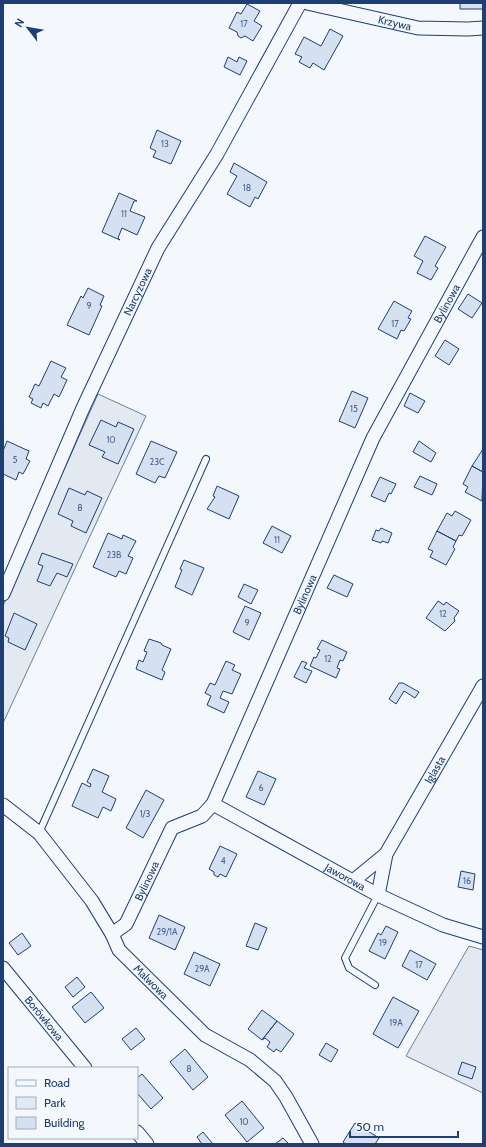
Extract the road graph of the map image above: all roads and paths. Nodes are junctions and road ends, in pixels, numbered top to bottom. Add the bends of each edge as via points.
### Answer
1 (300, 3) edge
2 (307, 3) edge
3 (483, 28) edge
4 (483, 237) edge
5 (206, 459) dead end
6 (3, 594) edge
7 (483, 686) edge
8 (478, 706) edge
9 (213, 804) junction
10 (3, 805) edge
11 (39, 833) junction
12 (386, 854) junction
13 (353, 881) junction
14 (378, 895) junction
15 (112, 934) junction
16 (483, 937) edge
17 (3, 968) edge
18 (375, 985) dead end
19 (84, 1067) edge
20 (138, 1133) edge
21 (147, 1144) edge
22 (312, 1144) edge

1 - 6 street, Narcyzowa via 217,154 158,248 83,408
2 - 3 street, Krzywa via 418,28
4 - 9 street, Bylinowa via 373,438
5 - 11 lane
7 - 8 street, Iglasta
8 - 12 street, Iglasta
9 - 13 street, Jaworowa
9 - 15 street, Bylinowa via 202,816 172,828 126,924
10 - 11 street, Malwowa
11 - 15 street, Malwowa via 92,901
12 - 13 street, Iglasta
12 - 14 street, Iglasta
13 - 14 street, Jaworowa
14 - 16 street, Jaworowa via 443,925
14 - 18 lane via 345,958 349,968
15 - 22 street, Malwowa via 119,950 205,1035 250,1060 274,1081 286,1097
17 - 19 street, Borówkowa
20 - 21 street

